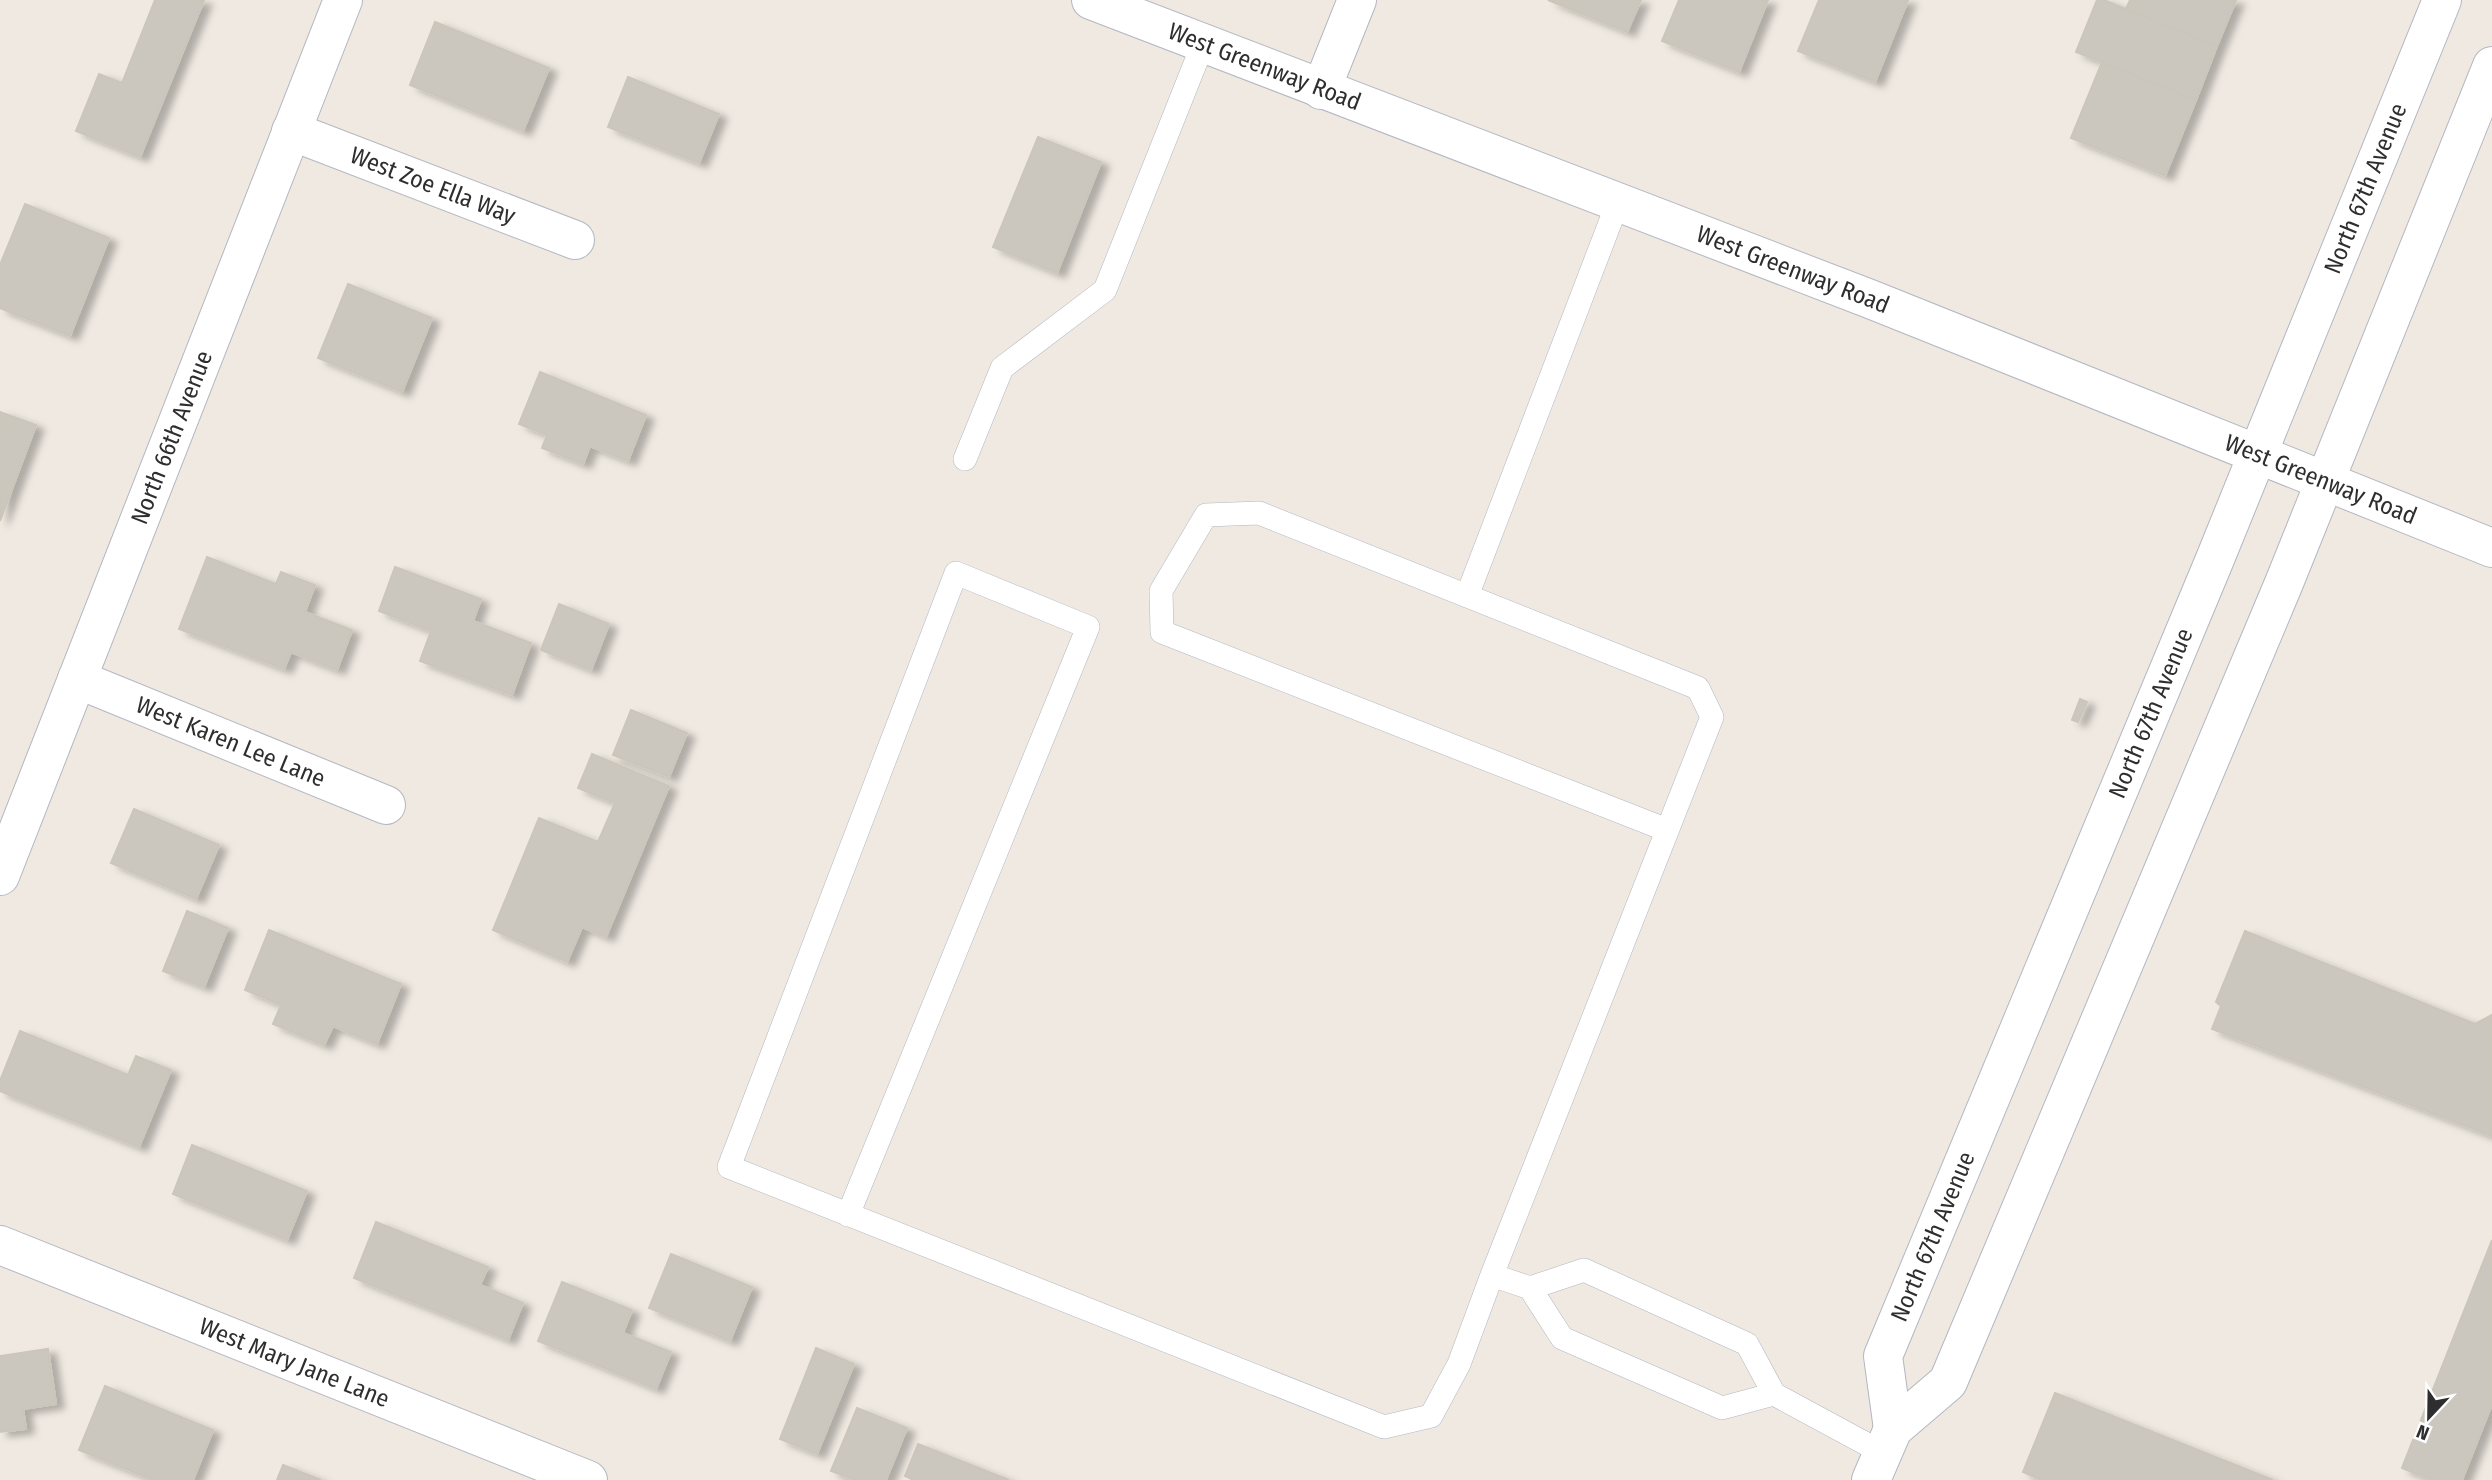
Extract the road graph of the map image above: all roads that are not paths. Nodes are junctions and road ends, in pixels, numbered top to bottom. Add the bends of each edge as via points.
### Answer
1 (343, 0) edge
2 (1091, 0) edge
3 (1357, 0) edge
4 (2442, 0) edge
5 (1203, 44) junction
6 (2492, 66) edge
7 (1321, 90) junction
8 (291, 131) junction
9 (1618, 202) junction
10 (575, 240) dead end
11 (2257, 455) junction
12 (965, 459) dead end
13 (2323, 482) junction
14 (2492, 548) edge
15 (1467, 596) junction
16 (77, 679) junction
17 (386, 805) dead end
18 (1667, 830) junction
19 (0, 876) edge
20 (848, 1215) junction
21 (0, 1245) edge
22 (1492, 1275) junction
23 (1530, 1288) junction
24 (1774, 1394) junction
25 (1882, 1454) edge
26 (588, 1480) edge

1 - 8 main road, North 66th Avenue
2 - 5 main road, West Greenway Road
3 - 7 main road
4 - 11 main road, North 67th Avenue
5 - 7 main road, West Greenway Road
5 - 12 lane via 1104,290 1002,368
6 - 13 main road
7 - 9 main road, West Greenway Road
8 - 10 main road, West Zoe Ella Way
8 - 16 main road, North 66th Avenue
9 - 11 main road, West Greenway Road
9 - 15 lane
11 - 13 main road, West Greenway Road
11 - 25 main road, North 67th Avenue via 1884,1356
13 - 14 main road, West Greenway Road
13 - 25 main road via 1948,1382
15 - 18 lane via 1698,688 1712,717
15 - 18 lane via 1259,513 1206,515 1161,591 1163,632
16 - 17 main road, West Karen Lee Lane
16 - 19 main road, North 66th Avenue
18 - 22 lane
20 - 20 lane via 729,1167 956,573 1088,627
20 - 22 lane via 1384,1427 1431,1416 1459,1364
21 - 26 main road, West Mary Jane Lane
22 - 23 lane
23 - 24 lane via 1562,1338 1709,1403 1722,1408
23 - 24 lane via 1584,1270 1746,1343
24 - 25 lane

